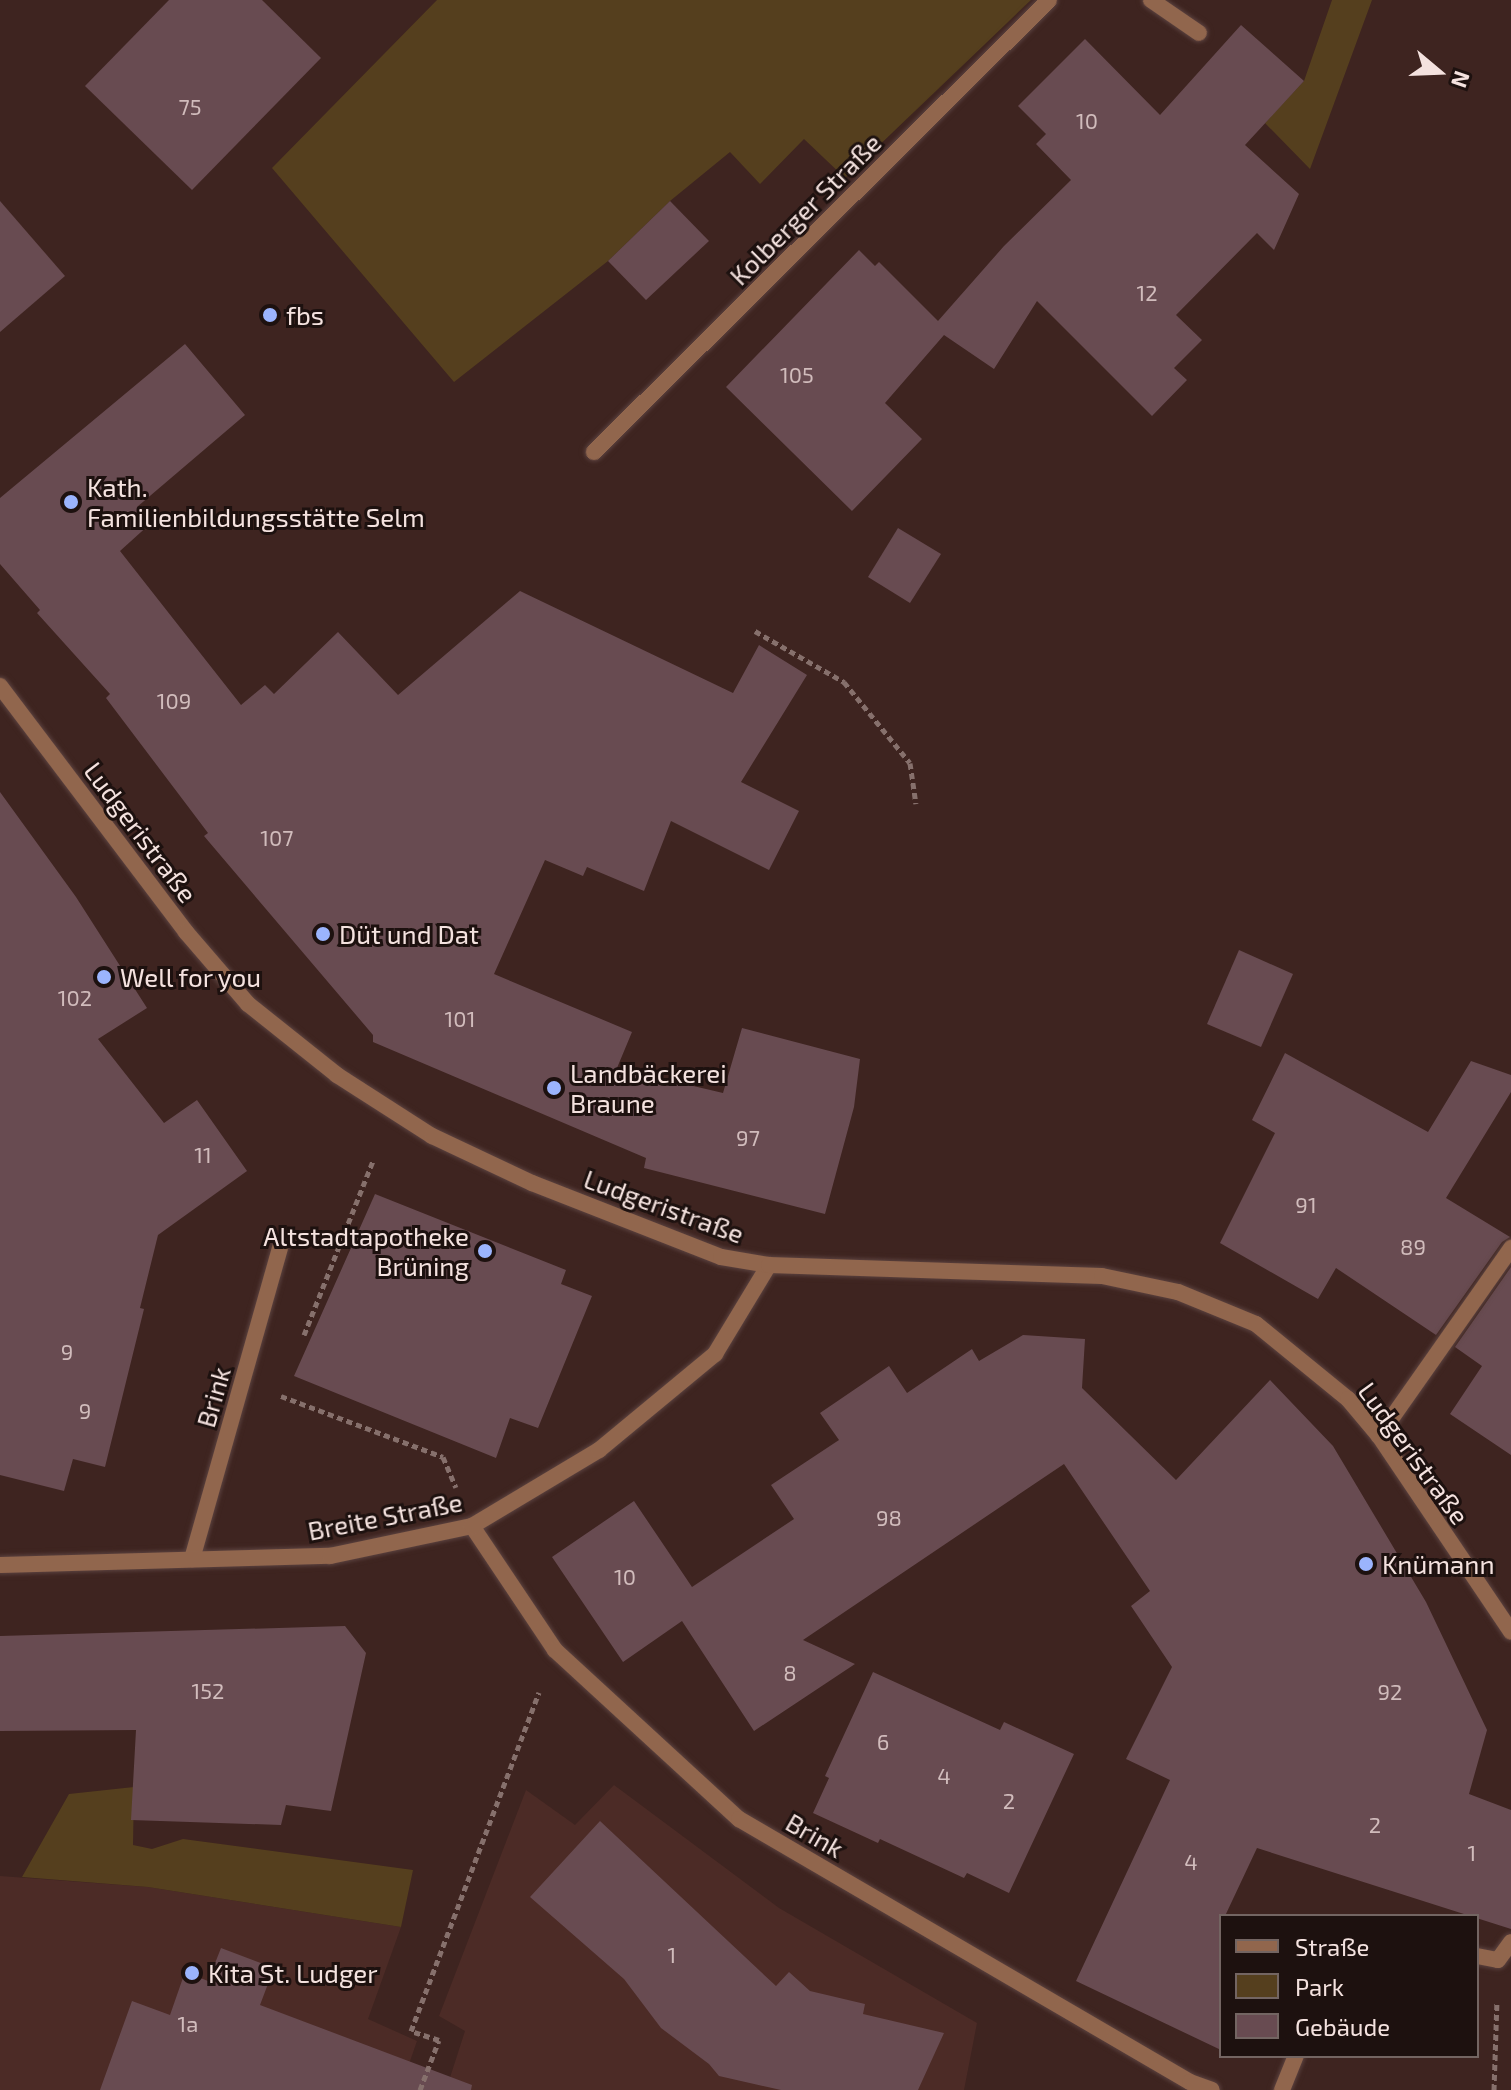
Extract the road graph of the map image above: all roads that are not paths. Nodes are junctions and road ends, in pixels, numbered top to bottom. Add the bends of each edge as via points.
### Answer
1 (1049, 0) edge
2 (1151, 0) edge
3 (1199, 33) dead end
4 (594, 452) dead end
5 (0, 686) edge
6 (280, 1248) dead end
7 (1511, 1248) edge
8 (769, 1265) junction
9 (1379, 1436) junction
10 (472, 1526) junction
11 (192, 1559) junction
12 (0, 1565) edge
13 (1511, 1632) edge
14 (1511, 1942) edge
15 (1479, 1956) edge
16 (1295, 2058) edge
17 (1212, 2090) edge
18 (1282, 2090) edge

1 - 4 street, Kolberger Straße
2 - 3 street
5 - 8 street, Ludgeristraße via 186,932 248,1004 337,1075 432,1136 532,1183 721,1257
6 - 11 street, Brink
7 - 9 street
8 - 9 street, Ludgeristraße via 1102,1276 1178,1292 1256,1324 1339,1391
8 - 10 street, Breite Straße via 715,1354 599,1450
9 - 13 street, Ludgeristraße
10 - 11 street, Breite Straße via 330,1556
10 - 17 street, Brink via 555,1650 739,1819
11 - 12 street, Breite Straße
14 - 15 street via 1498,1960
16 - 18 street

